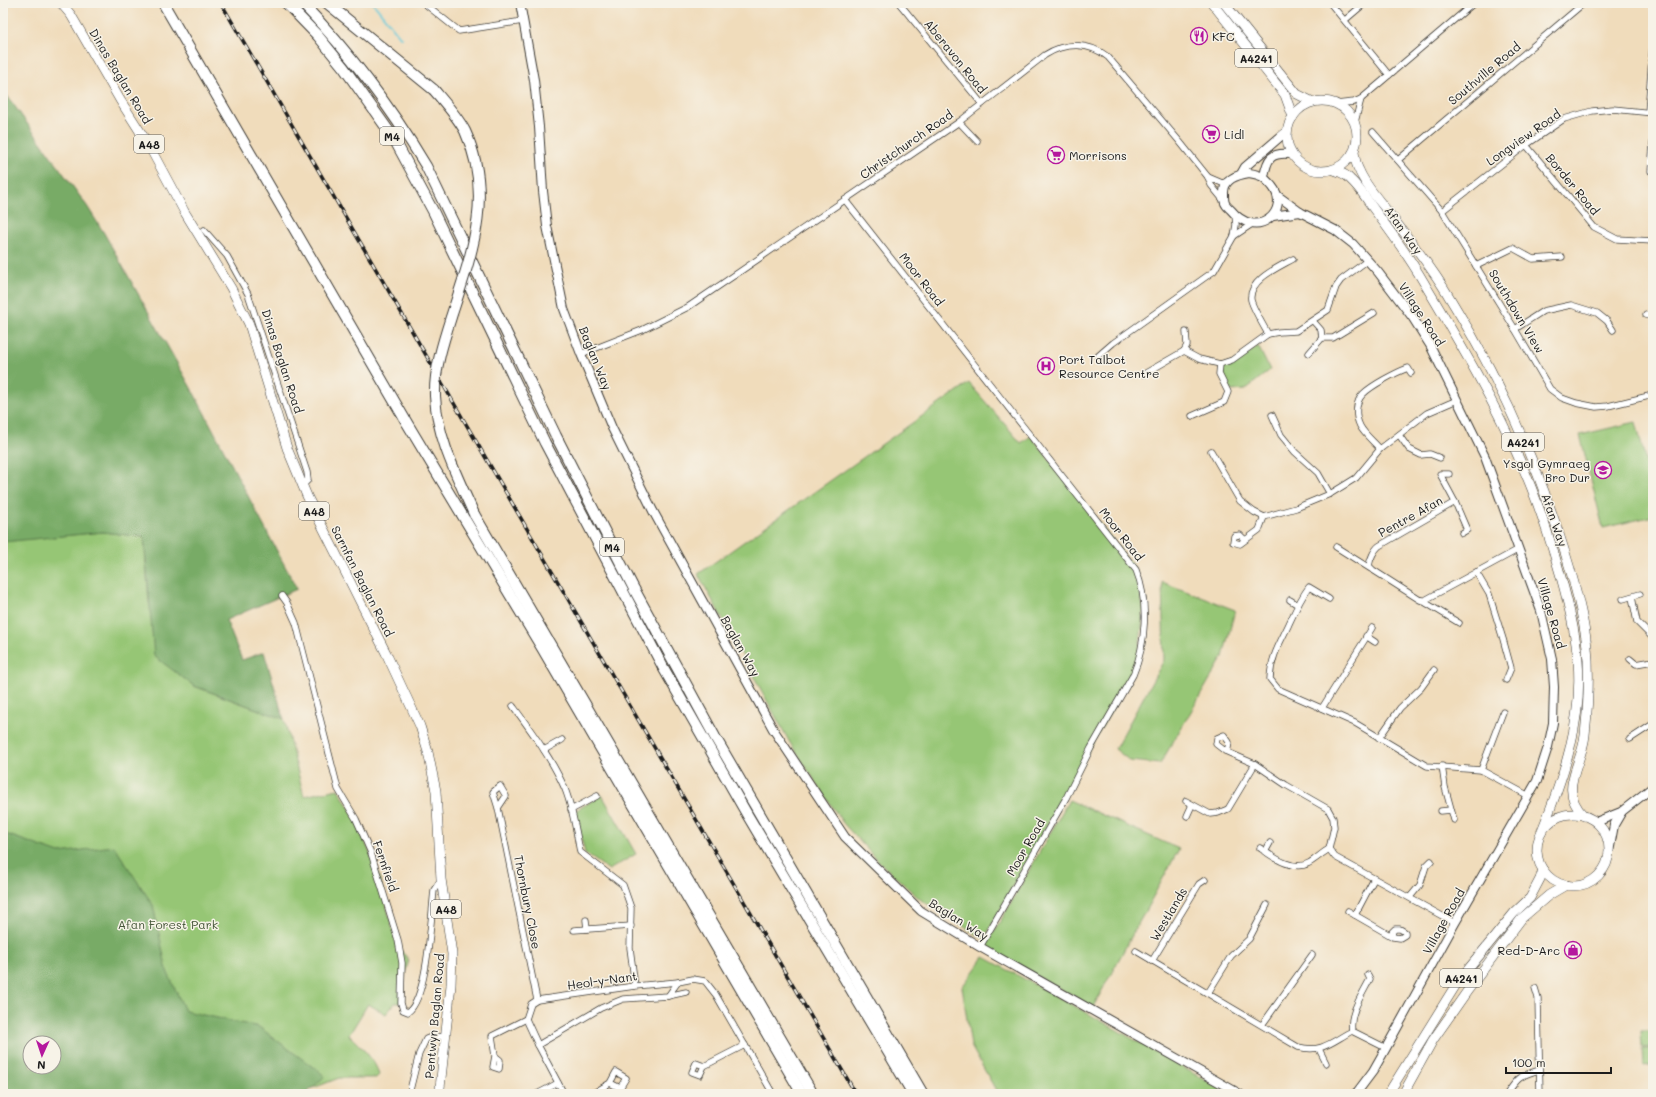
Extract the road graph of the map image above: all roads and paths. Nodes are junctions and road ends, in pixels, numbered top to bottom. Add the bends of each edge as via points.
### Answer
1 (61, 3) edge
2 (163, 3) edge
3 (286, 3) edge
4 (302, 3) edge
5 (327, 3) edge
6 (424, 3) edge
7 (520, 3) edge
8 (899, 3) edge
9 (1212, 3) edge
10 (1224, 3) edge
11 (1330, 3) edge
12 (1365, 3) edge
13 (1474, 3) edge
14 (1584, 3) edge
15 (523, 20) junction
16 (1345, 20) junction
17 (1652, 42) edge
18 (1389, 75) junction
19 (1361, 99) junction
20 (1313, 102) junction
21 (982, 104) junction
22 (1336, 104) junction
23 (1650, 112) edge
24 (1293, 117) junction
25 (959, 122) junction
26 (1355, 122) junction
27 (1287, 131) junction
28 (1373, 132) dead end
29 (977, 141) dead end
30 (1653, 143) edge
31 (1526, 145) junction
32 (1354, 152) junction
33 (1292, 154) junction
34 (1398, 160) junction
35 (1334, 170) junction
36 (1651, 171) dead end
37 (1241, 174) junction
38 (1208, 177) junction
39 (1264, 177) junction
40 (1228, 181) junction
41 (1278, 196) junction
42 (845, 200) junction
43 (1225, 203) junction
44 (1442, 211) junction
45 (1300, 212) junction
46 (1235, 215) junction
47 (1273, 216) junction
48 (1252, 224) junction
49 (204, 230) dead end
50 (1234, 236) junction
51 (1653, 241) edge
52 (1562, 257) dead end
53 (1293, 258) dead end
54 (1368, 260) junction
55 (1476, 266) junction
56 (231, 288) joint
57 (1374, 313) dead end
58 (1646, 315) dead end
59 (1653, 317) edge
60 (1313, 321) junction
61 (1515, 329) junction
62 (1613, 330) dead end
63 (1186, 332) dead end
64 (1268, 334) junction
65 (1322, 338) junction
66 (1184, 351) junction
67 (1309, 353) dead end
68 (581, 354) junction
69 (1098, 356) dead end
70 (1220, 364) junction
71 (1411, 373) dead end
72 (1144, 374) dead end
73 (1653, 395) edge
74 (1457, 400) junction
75 (1272, 415) dead end
76 (1192, 416) dead end
77 (1399, 435) junction
78 (1380, 449) junction
79 (1211, 451) dead end
80 (1440, 458) dead end
81 (1449, 474) dead end
82 (302, 486) junction
83 (1330, 494) junction
84 (1455, 502) junction
85 (1264, 517) junction
86 (1462, 533) dead end
87 (1245, 540) dead end
88 (1336, 547) dead end
89 (1519, 549) junction
90 (1373, 570) junction
91 (1476, 572) junction
92 (1640, 594) dead end
93 (282, 596) dead end
94 (1632, 597) junction
95 (1623, 598) dead end
96 (1329, 599) dead end
97 (1290, 600) dead end
98 (1420, 600) junction
99 (1298, 605) junction
100 (1459, 623) dead end
101 (1372, 628) dead end
102 (1366, 636) junction
103 (1653, 638) edge
104 (1375, 642) dead end
105 (1630, 659) dead end
106 (1653, 661) edge
107 (1434, 670) dead end
108 (1506, 680) dead end
109 (512, 706) dead end
110 (1322, 708) junction
111 (1503, 712) dead end
112 (1653, 724) edge
113 (420, 726) joint
114 (1379, 738) junction
115 (1630, 739) dead end
116 (562, 740) dead end
117 (544, 750) junction
118 (1225, 751) dead end
119 (1255, 764) junction
120 (1442, 766) junction
121 (1480, 770) junction
122 (1653, 787) edge
123 (597, 796) dead end
124 (1529, 796) junction
125 (1186, 801) dead end
126 (1192, 805) junction
127 (498, 808) dead end
128 (571, 810) junction
129 (1451, 810) junction
130 (1441, 811) dead end
131 (1621, 812) junction
132 (1187, 816) dead end
133 (1584, 816) junction
134 (1454, 820) dead end
135 (1596, 822) junction
136 (1541, 833) junction
137 (1270, 843) dead end
138 (1329, 849) junction
139 (1609, 852) junction
140 (1431, 861) dead end
141 (1543, 870) junction
142 (441, 879) junction
143 (1374, 879) junction
144 (1205, 880) dead end
145 (1566, 886) junction
146 (1410, 897) junction
147 (1267, 905) dead end
148 (1348, 911) dead end
149 (1355, 915) junction
150 (586, 920) dead end
151 (1455, 923) junction
152 (631, 926) junction
153 (587, 929) junction
154 (574, 930) dead end
155 (1394, 937) dead end
156 (980, 947) junction
157 (1136, 951) dead end
158 (1312, 954) dead end
159 (1152, 961) junction
160 (1368, 975) dead end
161 (678, 982) junction
162 (635, 986) junction
163 (1535, 988) dead end
164 (686, 992) dead end
165 (1208, 993) junction
166 (668, 996) junction
167 (538, 1000) junction
168 (526, 1019) junction
169 (1262, 1024) junction
170 (1352, 1031) junction
171 (445, 1037) junction
172 (538, 1045) junction
173 (745, 1045) junction
174 (1386, 1048) junction
175 (1320, 1049) junction
176 (495, 1056) dead end
177 (1326, 1063) dead end
178 (704, 1066) dead end
179 (1539, 1070) junction
180 (558, 1083) junction
181 (610, 1083) dead end
182 (409, 1094) edge
183 (440, 1094) edge
184 (536, 1094) edge
185 (564, 1094) edge
186 (592, 1094) edge
187 (773, 1094) edge
188 (802, 1094) edge
189 (813, 1094) edge
190 (913, 1094) edge
191 (923, 1094) edge
192 (1240, 1094) edge
193 (1354, 1094) edge
194 (1388, 1094) edge
195 (1403, 1094) edge
196 (1507, 1094) edge
197 (1540, 1094) edge

1 - 56 main road, Dinas Baglan Road / A48 via 71,15 148,144 184,211
2 - 188 highway
3 - 190 highway, M4 via 344,68 393,137 433,211 544,443 653,648 748,816
4 - 191 highway, M4 via 355,61 381,95 426,166 556,436 634,589 715,737
5 - 189 highway, bridge via 434,90 464,130 478,172 480,197 477,227 471,256 447,328 438,367 435,396 440,429 448,456 474,514
6 - 15 street via 459,31
7 - 15 street, Baglan Way
8 - 21 street, Aberavon Road
9 - 24 main road, A4241 via 1285,95
10 - 20 main road, A4241 via 1297,94
11 - 16 street
12 - 16 street
13 - 18 street
14 - 34 street, Southville Road
15 - 68 street, Baglan Way via 535,88 547,226 564,309
16 - 18 street
17 - 23 street
18 - 19 street
19 - 22 street
19 - 26 street
20 - 22 main road, A4241
20 - 24 main road via 1305,105
21 - 25 street, Christchurch Road
21 - 38 street, Christchurch Road via 1054,50 1065,46 1089,47 1102,53 1115,64
22 - 26 main road via 1348,111
23 - 31 street, Longview Road via 1613,109 1583,113 1564,119
24 - 27 main road
25 - 29 street
25 - 42 street, Christchurch Road
26 - 32 main road, A4241 via 1358,137
27 - 33 main road
27 - 37 street via 1245,167
28 - 34 street, Southdown View
30 - 36 street
31 - 44 street, Longview Road
31 - 51 street, Border Road via 1594,227 1617,239
32 - 35 main road via 1346,163
32 - 133 main road, Afan Way / A4241 via 1359,170 1370,188 1448,294 1492,374 1531,458 1560,536 1576,589 1587,648 1589,697 1585,742 1571,787 1572,799
33 - 35 main road, A4241 via 1299,163 1310,169 1326,172
33 - 39 street via 1272,156 1266,164
34 - 44 street, Southdown View
35 - 136 main road, Afan Way / A4241 via 1350,178 1369,202 1404,250 1439,308 1480,379 1521,462 1550,538 1566,592 1573,628 1578,662 1578,698 1574,735 1567,763
37 - 39 street via 1249,173
37 - 40 street
38 - 40 street via 1222,183
38 - 43 street, Christchurch Road
39 - 41 street
40 - 43 street via 1224,190
41 - 45 street, Village Road
41 - 47 street
42 - 68 street, Christchurch Road via 688,307 642,330
42 - 156 street, Moor Road via 1136,570 1144,595 1142,638 1138,664 1133,675
43 - 46 street
44 - 55 street, Southdown View
45 - 47 street
45 - 54 street, Village Road via 1335,230
46 - 48 street
46 - 50 street
47 - 48 street via 1266,222
48 - 50 street
49 - 82 street, Dinas Baglan Road via 226,256 251,302 307,472 308,480
50 - 69 street via 1214,271
52 - 55 street via 1533,259 1513,248
53 - 64 street via 1254,287 1251,300
54 - 60 street via 1340,280 1328,310
54 - 74 street, Village Road via 1413,318 1430,345
55 - 61 street, Southdown View
56 - 82 main road, Sarnfan Baglan Road / A48 via 249,324 287,448
57 - 65 street via 1333,338
58 - 59 street
60 - 64 street via 1296,331
60 - 65 street via 1321,330
61 - 62 street via 1543,311 1571,305 1597,313
61 - 73 street, Southdown View via 1550,389 1562,398 1596,407
63 - 66 street via 1187,345
64 - 70 street via 1232,360
65 - 67 street
66 - 70 street via 1199,359
66 - 72 street
68 - 156 street, Baglan Way via 612,428 668,538 773,728 845,837 921,911
70 - 76 street via 1219,374 1228,392 1224,402
71 - 78 street via 1408,368 1395,373 1363,394 1358,401 1356,415 1360,427
74 - 77 street via 1427,413
74 - 89 street, Village Road via 1485,457
75 - 83 street via 1281,435 1318,473
77 - 78 street
77 - 80 street via 1409,449 1420,455 1430,454
78 - 83 street via 1356,478
79 - 85 street via 1240,501
81 - 84 street, Pentre Afan via 1440,474
82 - 113 main road, Sarnfan Baglan Road / A48
83 - 85 street via 1296,508
84 - 86 street, Pentre Afan via 1467,530
84 - 90 street, Pentre Afan via 1379,546 1370,562
85 - 87 street via 1259,530
88 - 90 street
89 - 91 street
89 - 124 street, Village Road via 1548,634 1554,687 1553,723 1548,747
90 - 98 street
91 - 98 street via 1434,596
91 - 108 street via 1489,594 1503,639 1511,668
92 - 94 street
93 - 142 street, Fernfield via 296,623 338,790 356,819 378,873 398,940 402,963 401,1003 403,1010 408,1012 417,1002 421,987 434,890
94 - 95 street
94 - 103 street via 1637,622
96 - 99 street via 1309,587
97 - 99 street
98 - 100 street
99 - 110 street via 1270,665 1270,679 1278,689
101 - 102 street
102 - 104 street
102 - 110 street
105 - 106 street via 1636,664
107 - 114 street via 1421,688 1400,708
109 - 117 street
110 - 114 street via 1355,723
111 - 121 street
112 - 115 street
113 - 142 main road, Pentwyn Baglan Road / A48 via 436,791
114 - 120 street via 1427,766
116 - 117 street
117 - 128 street via 565,789
118 - 119 street
119 - 126 street via 1228,809 1210,814
119 - 138 street via 1328,809 1334,827
120 - 121 street
120 - 129 street
121 - 124 street
122 - 131 street
123 - 128 street
124 - 151 street, Village Road
125 - 126 street
126 - 132 street
127 - 167 street, Thornbury Close
128 - 152 street via 580,852 623,885 631,908
129 - 130 street
129 - 134 street
131 - 135 street
131 - 139 street via 1614,825
133 - 135 main road, A4241
133 - 136 main road, A4241 via 1575,814 1560,817 1547,825
135 - 139 main road via 1608,841
136 - 141 main road, A4241 via 1537,852 1538,862
137 - 138 street via 1263,850 1288,865 1307,864
138 - 143 street via 1335,857
139 - 145 main road, A4241 via 1600,874 1590,882
140 - 146 street via 1426,866 1420,885
141 - 145 main road via 1549,877
141 - 194 main road, A4241 via 1530,898 1514,913 1457,983
142 - 171 main road, Pentwyn Baglan Road / A48 via 452,954
143 - 146 street
143 - 149 street
144 - 159 street, Westlands via 1199,884
145 - 195 main road, A4241 via 1548,895 1522,918 1433,1040
146 - 151 street
147 - 165 street via 1250,939 1231,956
148 - 149 street
149 - 155 street
150 - 153 street
151 - 174 street, Village Road
152 - 153 street
152 - 162 street via 630,948
153 - 154 street
156 - 192 street, Baglan Way
157 - 159 street
158 - 169 street
159 - 165 street
160 - 170 street via 1370,979 1352,1015
161 - 162 street, Heol-y-Nant
161 - 166 street
161 - 173 street, Heol-y-Nant via 693,979 705,981
162 - 167 street, Heol-y-Nant
163 - 179 street via 1538,998
164 - 166 street, Heol-y-Nant
165 - 169 street
166 - 172 street, Heol-y-Nant via 623,1000 601,1008
167 - 168 street, Heol-y-Nant via 531,1004
168 - 172 street
168 - 176 street via 492,1036
169 - 175 street via 1298,1047
170 - 174 street
170 - 175 street
171 - 182 street via 434,1036 426,1039 419,1054
171 - 183 main road, Pentwyn Baglan Road / A48
172 - 180 street
173 - 178 street
173 - 187 street, Heol-y-Nant
174 - 193 street, Village Road via 1369,1076
175 - 177 street
179 - 196 street via 1516,1080
179 - 197 street
180 - 184 street
180 - 185 street
181 - 186 street

